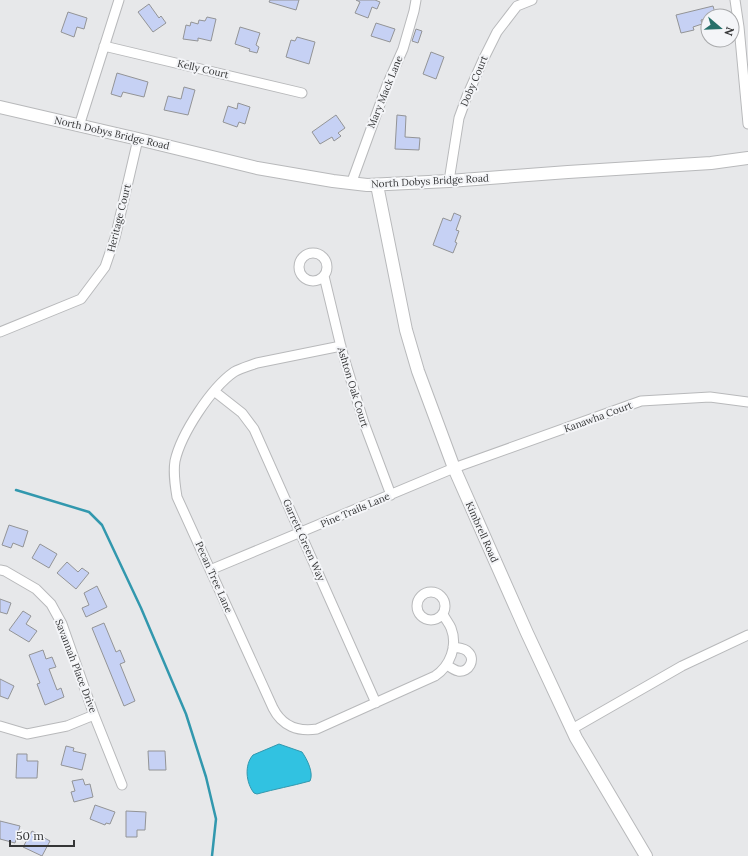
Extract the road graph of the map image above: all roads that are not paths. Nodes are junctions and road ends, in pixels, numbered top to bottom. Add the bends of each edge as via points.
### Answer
1 (119, 0) edge
2 (416, 0) edge
3 (532, 0) edge
4 (735, 0) edge
5 (104, 46) junction
6 (302, 93) dead end
7 (0, 107) edge
8 (748, 124) edge
9 (79, 126) junction
10 (138, 139) junction
11 (748, 158) edge
12 (449, 181) junction
13 (351, 184) junction
14 (377, 185) junction
15 (324, 276) dead end
16 (0, 332) edge
17 (340, 346) junction
18 (214, 391) junction
19 (748, 402) edge
20 (454, 468) junction
21 (391, 495) junction
22 (301, 532) junction
23 (0, 570) edge
24 (210, 570) junction
25 (443, 614) dead end
26 (748, 635) edge
27 (453, 647) junction
28 (447, 665) junction
29 (376, 702) junction
30 (94, 715) junction
31 (0, 726) edge
32 (572, 729) junction
33 (122, 786) dead end
34 (646, 856) edge

1 - 5 street
2 - 13 street, Mary Mack Lane via 403,49
3 - 12 street, Doby Court via 518,6 497,32 482,60 459,118
4 - 8 street
5 - 6 street, Kelly Court
5 - 9 street
7 - 9 street, North Dobys Bridge Road
9 - 10 street, North Dobys Bridge Road
10 - 13 street, North Dobys Bridge Road via 256,168
10 - 16 street, Heritage Court via 116,238 105,267 81,299
11 - 12 street, North Dobys Bridge Road via 711,163
12 - 14 street, North Dobys Bridge Road
13 - 14 street, North Dobys Bridge Road
14 - 20 street, Kimbrell Road via 406,330 418,371
15 - 17 street, Ashton Oak Court
17 - 18 street, Pecan Tree Lane via 244,367 224,380
17 - 21 street, Ashton Oak Court via 364,423
18 - 22 street, Garrett Green Way via 242,413 252,425
18 - 24 street, Pecan Tree Lane via 185,435 178,450 174,472 177,497
19 - 20 street, Kanawha Court via 710,397 641,401
20 - 21 street, Pine Trails Lane
20 - 32 street, Kimbrell Road
21 - 22 street, Pine Trails Lane
22 - 24 street, Pine Trails Lane
22 - 29 street, Garrett Green Way
23 - 30 street, Savannah Place Drive via 36,589 50,604 62,624
24 - 29 street, Pecan Tree Lane via 273,708 284,723 295,729 317,729
25 - 27 street via 451,628
26 - 32 street via 682,666
27 - 28 street
27 - 28 street via 465,649 470,654 472,662 462,671
28 - 29 street, Pecan Tree Lane via 435,676
30 - 31 street via 67,726 27,734
30 - 33 street, Savannah Place Drive
32 - 34 street, Kimbrell Road

